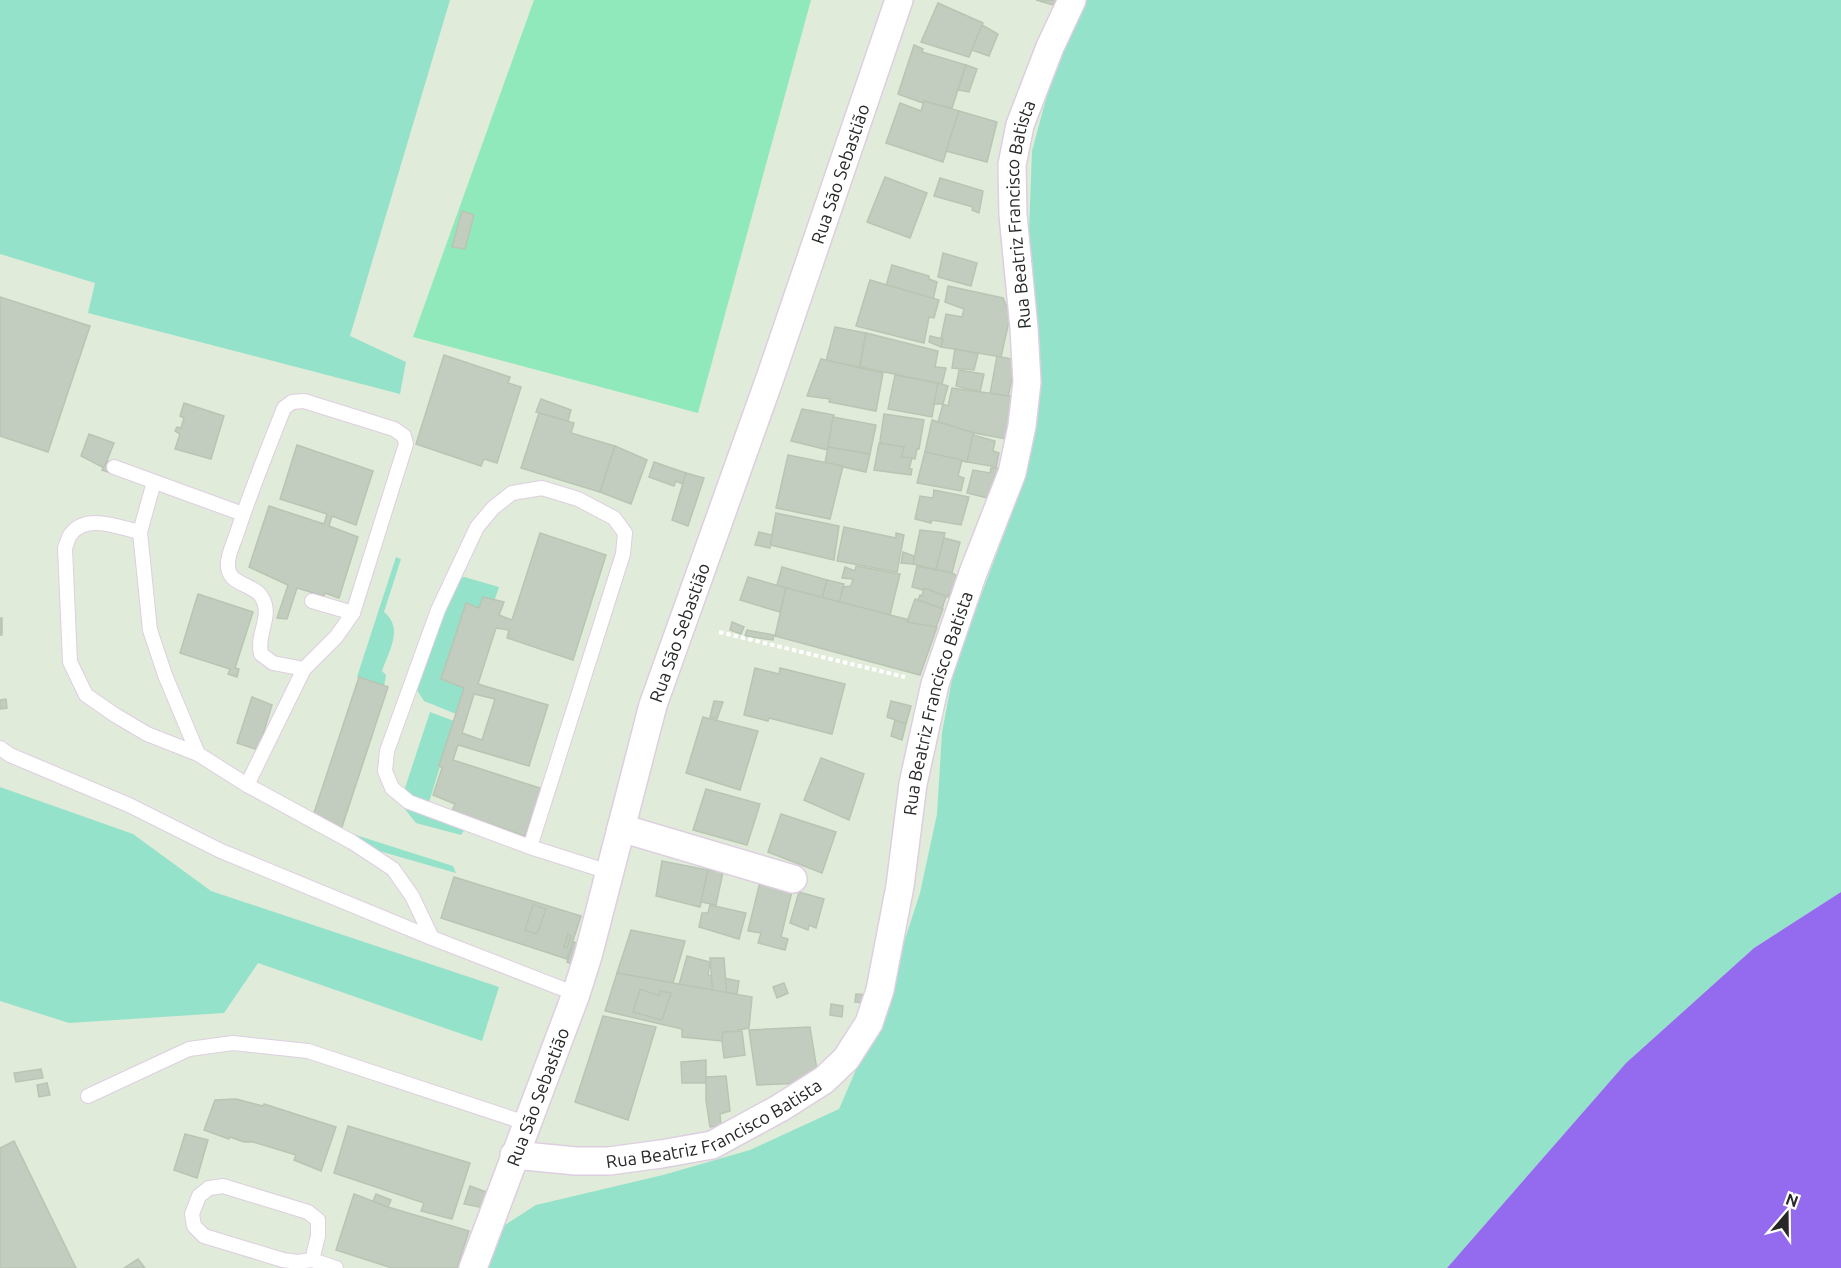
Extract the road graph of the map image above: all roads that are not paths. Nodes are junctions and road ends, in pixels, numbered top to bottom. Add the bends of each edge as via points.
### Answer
1 (899, 0) edge
2 (1072, 0) edge
3 (114, 467) dead end
4 (154, 482) junction
5 (243, 514) junction
6 (140, 532) junction
7 (312, 601) dead end
8 (353, 613) junction
9 (304, 669) junction
10 (0, 748) edge
11 (198, 754) junction
12 (247, 785) junction
13 (621, 828) junction
14 (530, 847) junction
15 (609, 872) junction
16 (793, 879) dead end
17 (432, 938) junction
18 (576, 994) junction
19 (88, 1096) dead end
20 (526, 1123) junction
21 (514, 1155) junction
22 (312, 1260) junction
23 (336, 1268) edge
24 (473, 1268) edge

1 - 13 street, Rua São Sebastião via 653,705
2 - 21 street, Rua Beatriz Francisco Batista via 1020,125 1012,165 1027,382 1022,426 1012,473 935,684 913,784 900,886 880,990 868,1023 846,1059 824,1080 712,1144 609,1161
3 - 4 lane
4 - 5 lane
4 - 6 lane
5 - 8 lane via 284,408 292,402 304,401 394,429 404,436 406,444
5 - 9 lane via 227,564 231,576 259,593 265,603 266,617 258,642 261,654 273,663
6 - 11 lane via 150,630
6 - 11 lane via 93,522 71,534 65,548 70,662 86,695 147,734
7 - 8 lane
8 - 9 lane via 336,637
9 - 12 lane
10 - 17 lane via 221,851
11 - 12 lane
12 - 17 lane via 393,869 412,896
13 - 15 street, Rua São Sebastião
13 - 16 street
14 - 14 lane via 409,802 392,788 386,771 387,751 438,610 477,527 512,493 542,488 578,499 614,518 625,533 622,554
14 - 15 lane
15 - 18 street, Rua São Sebastião
17 - 18 lane
18 - 20 street, Rua São Sebastião
19 - 20 lane via 189,1049 232,1042 308,1051
20 - 21 street, Rua São Sebastião
21 - 24 street, Rua São Sebastião
22 - 22 lane via 283,1260 204,1236 194,1226 192,1214 198,1196 209,1188 223,1186 308,1212 318,1220
22 - 23 lane

